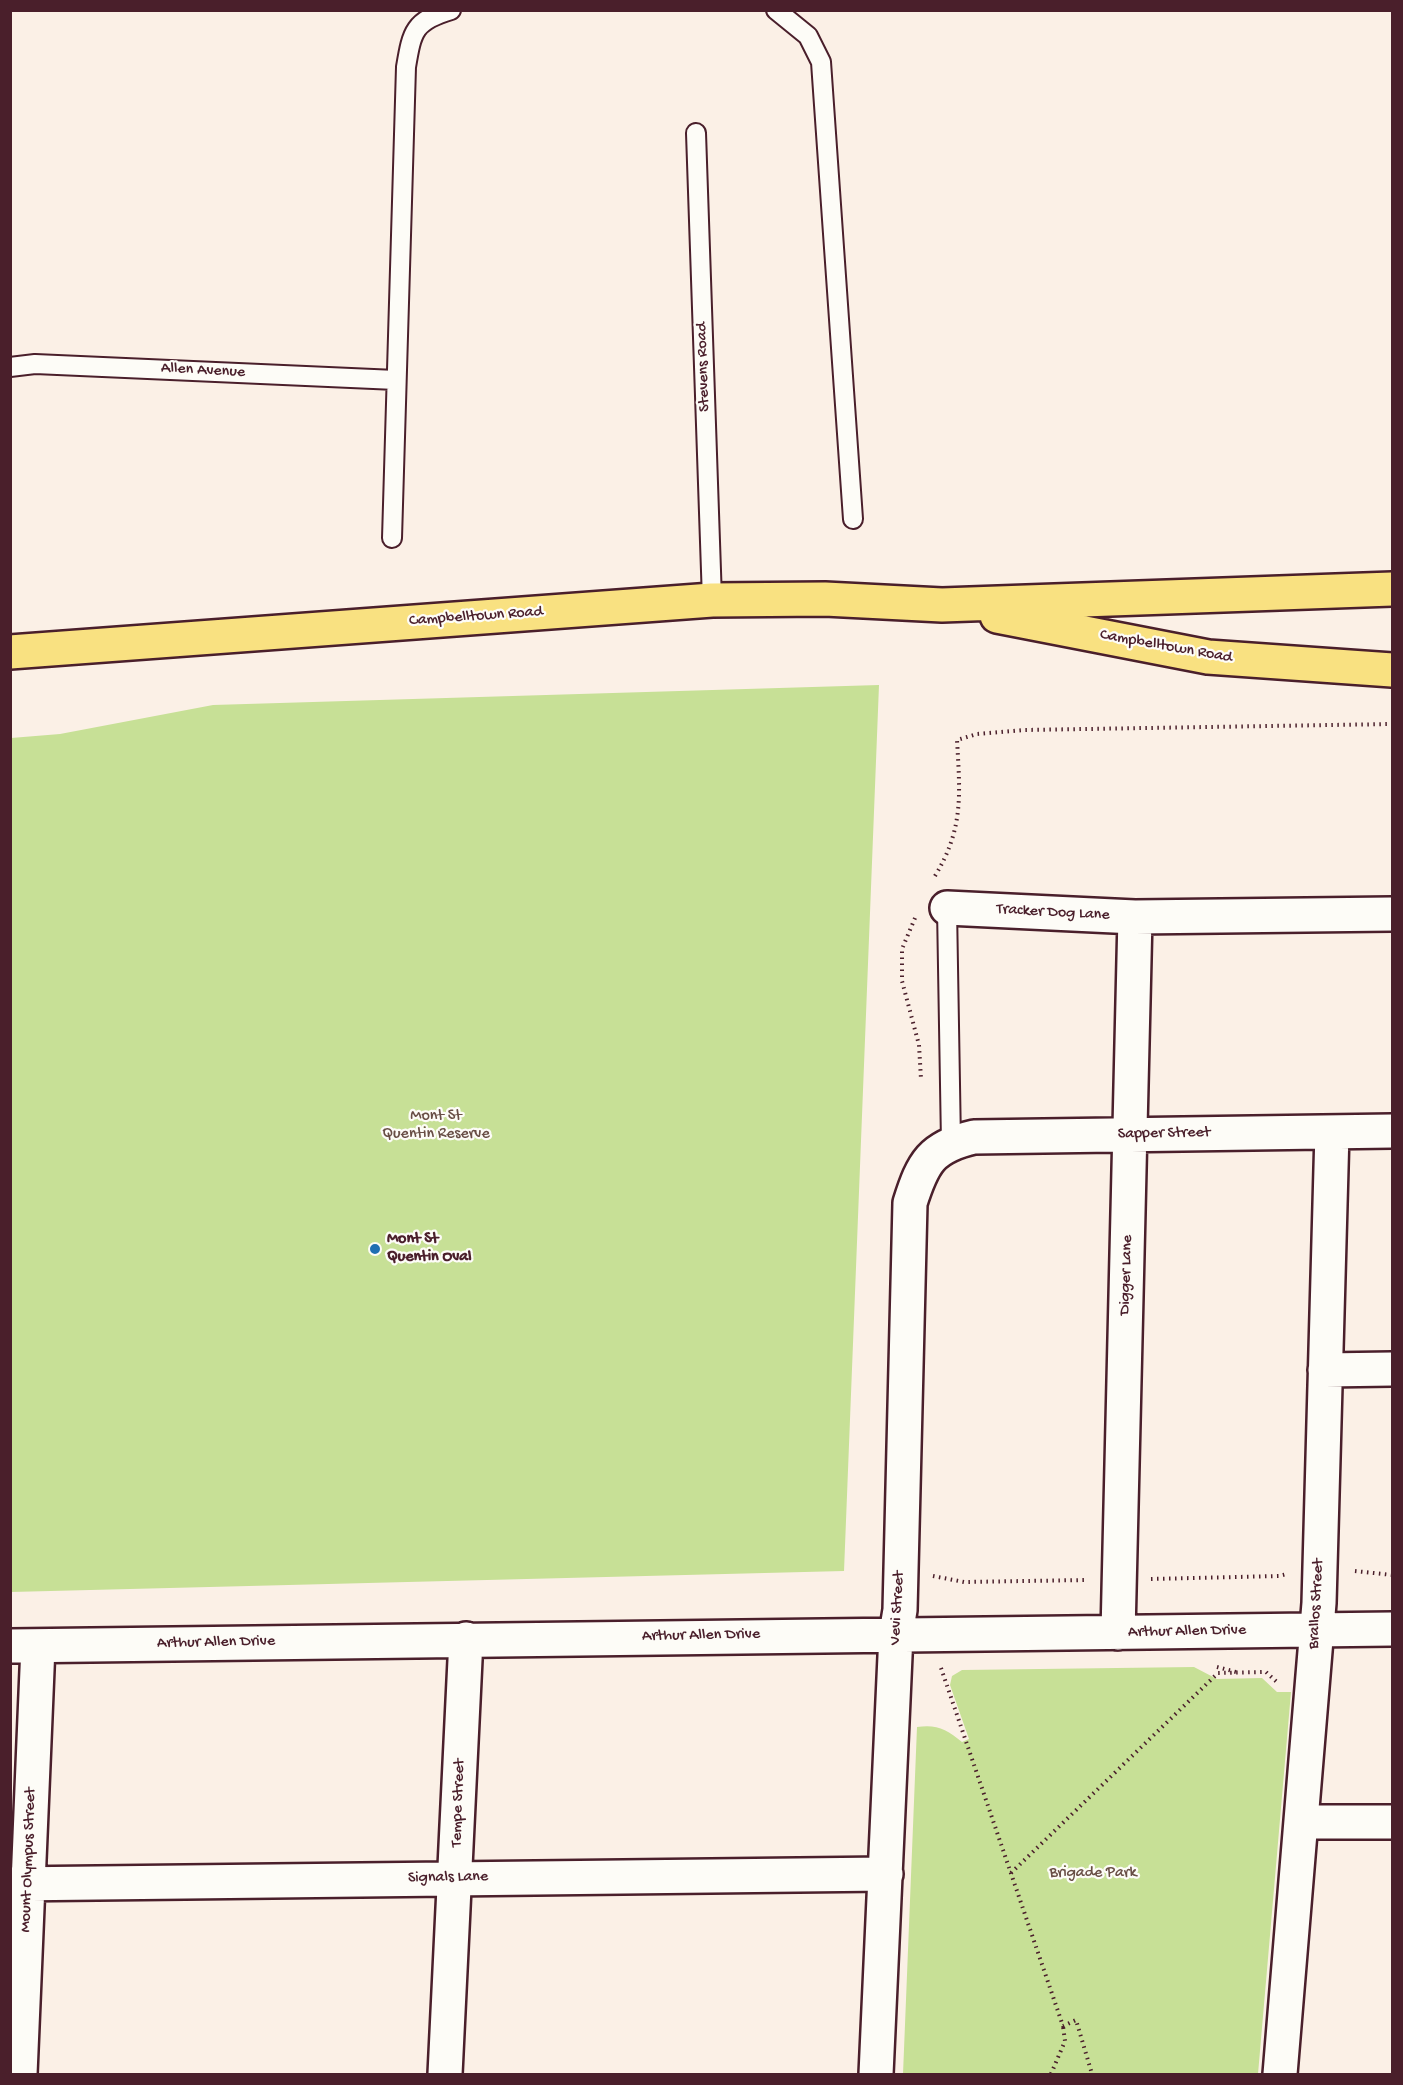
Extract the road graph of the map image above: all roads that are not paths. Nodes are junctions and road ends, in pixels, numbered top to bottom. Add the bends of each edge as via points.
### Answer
1 (451, 10) edge
2 (776, 10) edge
3 (696, 133) dead end
4 (10, 367) edge
5 (396, 380) junction
6 (853, 519) dead end
7 (392, 538) dead end
8 (1392, 589) edge
9 (712, 600) junction
10 (942, 605) junction
11 (10, 652) edge
12 (1392, 670) edge
13 (947, 908) joint
14 (1392, 914) edge
15 (1135, 917) junction
16 (1392, 1131) edge
17 (1332, 1132) junction
18 (1131, 1135) junction
19 (944, 1146) junction
20 (1392, 1369) edge
21 (1325, 1370) junction
22 (1392, 1629) edge
23 (1316, 1630) junction
24 (1118, 1633) junction
25 (896, 1634) junction
26 (466, 1639) junction
27 (24, 1646) edge
28 (1302, 1822) junction
29 (1392, 1822) edge
30 (886, 1874) junction
31 (455, 1878) junction
32 (19, 1884) edge
33 (20, 2074) edge
34 (445, 2074) edge
35 (876, 2074) edge
36 (1280, 2074) edge

1 - 5 lane via 427,17 411,39 406,67
2 - 6 lane via 808,36 821,62
3 - 9 lane, Stevens Road
4 - 5 lane, Allen Avenue via 35,364
5 - 7 lane
8 - 10 main road, Campbelltown Road
9 - 10 main road, Campbelltown Road via 825,599
9 - 11 main road, Campbelltown Road
10 - 12 main road, Campbelltown Road via 1208,657
13 - 15 street, Tracker Dog Lane
13 - 19 lane, Tracker Dog Lane
14 - 15 street, Tracker Dog Lane
15 - 18 street, Digger Lane
16 - 17 street, Sapper Street
17 - 18 street, Sapper Street
17 - 21 street, Brallos Street
18 - 19 street, Sapper Street via 974,1137
18 - 24 street, Digger Lane
19 - 25 street, Vevi Street via 918,1176 909,1203 900,1610
20 - 21 street
21 - 23 street, Brallos Street
22 - 23 street, Arthur Allen Drive
23 - 24 street, Arthur Allen Drive
23 - 28 street, Brallos Street
24 - 25 street, Arthur Allen Drive
25 - 26 street, Arthur Allen Drive
25 - 30 street, Vevi Street
26 - 27 street, Arthur Allen Drive
26 - 31 street, Tempe Street
27 - 32 street, Mount Olympus Street
28 - 29 street
28 - 36 street, Brallos Street
30 - 31 street, Signals Lane
30 - 35 street, Vevi Street
31 - 32 street, Signals Lane
31 - 34 street, Tempe Street
32 - 33 street, Mount Olympus Street

